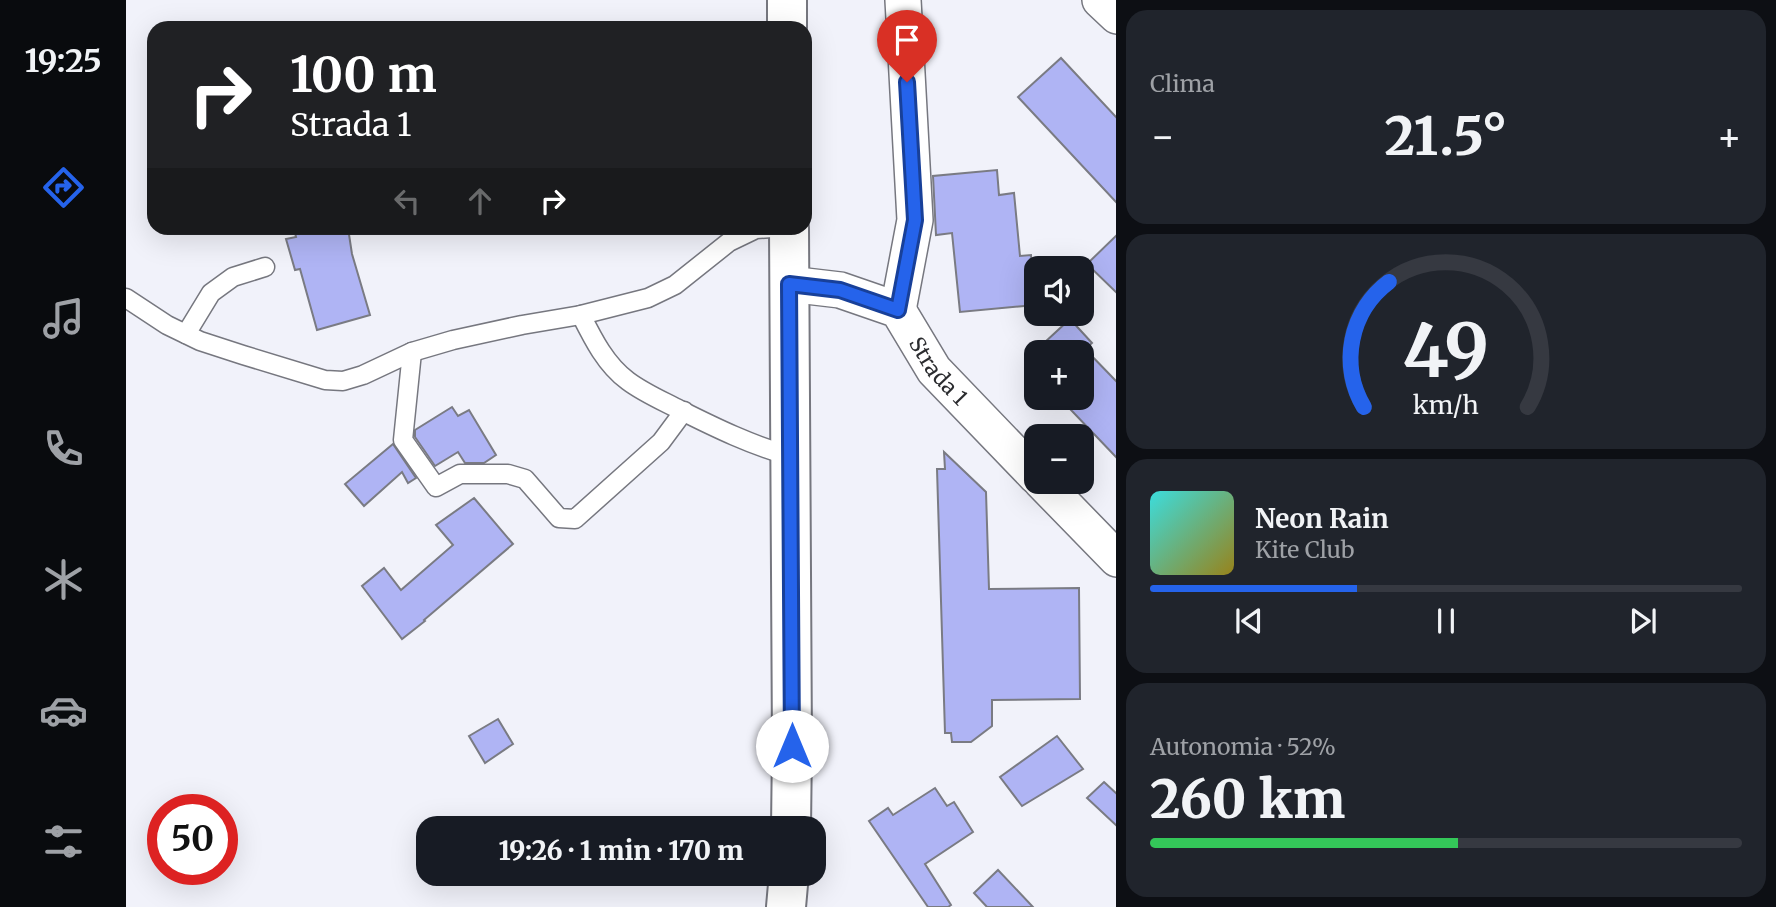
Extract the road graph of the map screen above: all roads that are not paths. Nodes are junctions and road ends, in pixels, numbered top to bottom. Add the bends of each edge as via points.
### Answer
1 (787, 0) edge
2 (902, 0) edge
3 (1100, 0) edge
4 (1116, 16) edge
5 (788, 21) edge
6 (744, 235) edge
7 (789, 235) edge
8 (265, 267) dead end
9 (789, 284) junction
10 (126, 298) edge
11 (898, 310) junction
12 (581, 315) junction
13 (186, 334) junction
14 (412, 352) junction
15 (684, 411) junction
16 (790, 456) junction
17 (1024, 464) edge
18 (1054, 494) edge
19 (1116, 559) edge
20 (791, 816) edge
21 (788, 886) edge
22 (786, 907) edge

1 - 5 main road
2 - 11 street via 915,220
3 - 4 street
6 - 12 lane via 675,285 649,298
7 - 9 main road
8 - 13 lane via 233,277 211,293
9 - 11 street via 840,290
9 - 16 main road
10 - 13 lane
11 - 17 street, Strada 1 via 934,370
12 - 14 lane
12 - 15 lane via 608,362 627,381
13 - 14 lane via 325,380 363,375
14 - 15 lane via 403,440 436,487 460,474 508,474 525,479 559,518 575,519 660,442
15 - 16 lane via 729,434
16 - 20 main road
18 - 19 street
21 - 22 main road

